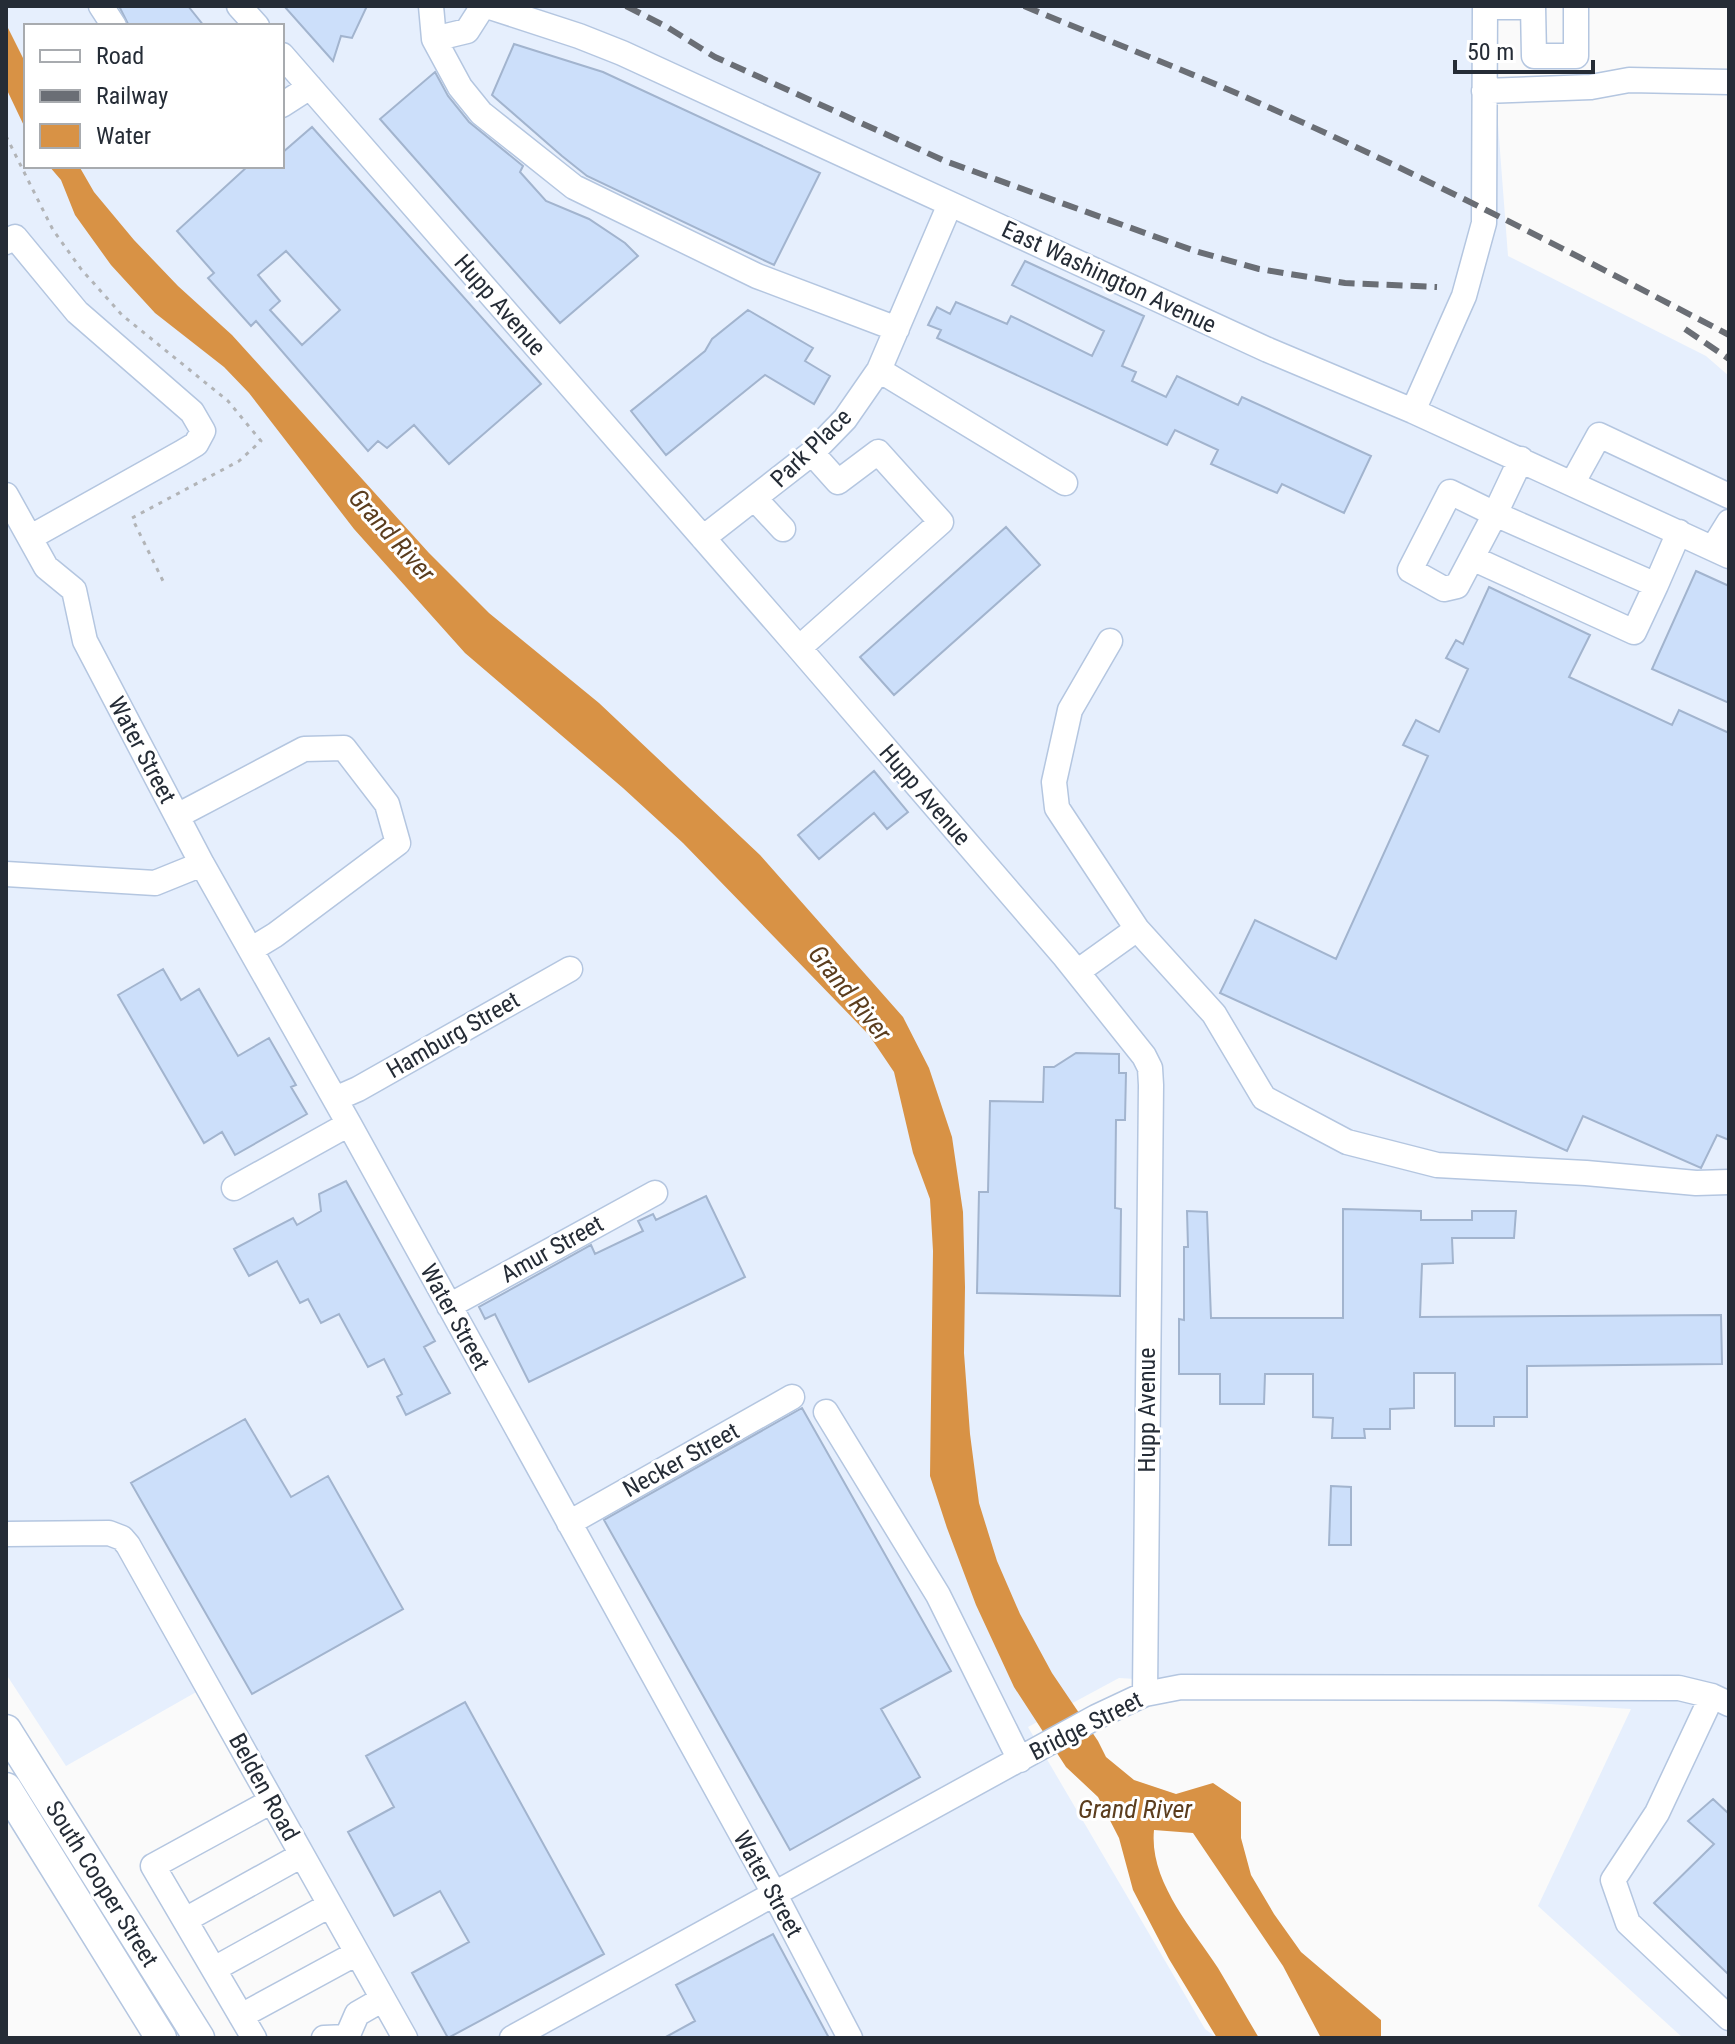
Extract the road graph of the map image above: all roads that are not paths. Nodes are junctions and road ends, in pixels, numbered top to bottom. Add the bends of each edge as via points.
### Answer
1 (101, 6) edge
2 (239, 6) edge
3 (431, 6) edge
4 (485, 6) edge
5 (1485, 6) edge
6 (1576, 6) edge
7 (1533, 7) edge
8 (113, 24) edge
9 (255, 24) edge
10 (434, 39) junction
11 (284, 57) edge
12 (1729, 82) edge
13 (310, 87) junction
14 (1484, 91) junction
15 (284, 104) edge
16 (950, 204) junction
17 (6, 242) edge
18 (897, 329) junction
19 (879, 370) junction
20 (1413, 411) junction
21 (812, 453) junction
22 (1521, 459) junction
23 (1065, 483) dead end
24 (1572, 484) junction
25 (6, 495) edge
26 (1729, 496) edge
27 (756, 500) junction
28 (1495, 514) junction
29 (1729, 522) edge
30 (783, 529) dead end
31 (1679, 532) junction
32 (31, 537) junction
33 (703, 538) junction
34 (1721, 552) edge
35 (1472, 558) junction
36 (1656, 585) junction
37 (1110, 641) dead end
38 (799, 648) junction
39 (177, 816) junction
40 (202, 864) junction
41 (6, 874) edge
42 (1137, 929) junction
43 (252, 949) junction
44 (570, 969) dead end
45 (1077, 972) junction
46 (335, 1099) junction
47 (349, 1124) junction
48 (1729, 1182) edge
49 (234, 1188) dead end
50 (655, 1193) dead end
51 (449, 1306) junction
52 (792, 1397) dead end
53 (826, 1412) dead end
54 (569, 1523) junction
55 (6, 1534) edge
56 (1145, 1694) junction
57 (1720, 1700) edge
58 (6, 1730) edge
59 (1026, 1756) junction
60 (6, 1788) edge
61 (272, 1801) junction
62 (302, 1855) junction
63 (775, 1895) junction
64 (330, 1905) junction
65 (185, 1920) junction
66 (357, 1953) junction
67 (214, 1969) junction
68 (383, 1999) junction
69 (241, 2016) junction
70 (1729, 2018) edge
71 (161, 2038) edge
72 (199, 2038) edge
73 (254, 2038) edge
74 (324, 2038) edge
75 (405, 2038) edge
76 (512, 2038) edge
77 (850, 2038) edge

1 - 8 street
2 - 9 street
3 - 10 street
4 - 10 street via 467,31
4 - 16 street, East Washington Avenue via 622,53
5 - 7 street
5 - 14 street
6 - 7 street via 1576,56 1534,56
10 - 18 street via 481,113 574,187 757,276
11 - 13 street, Hupp Avenue
12 - 14 street via 1629,80 1591,87
13 - 15 street
13 - 33 street, Hupp Avenue
14 - 20 street via 1484,223 1464,296
16 - 18 street, Park Place
16 - 20 street, East Washington Avenue
17 - 32 street via 15,237 77,312 192,412 203,431 196,444
18 - 19 street, Park Place
19 - 21 street, Park Place via 845,419
19 - 23 street
20 - 22 street, East Washington Avenue
21 - 27 street, Park Place
21 - 38 street via 838,482 878,452 941,522
22 - 24 street, East Washington Avenue
22 - 28 street
24 - 26 street via 1599,435
24 - 31 street, East Washington Avenue
25 - 32 street
27 - 30 street
27 - 33 street, Park Place
28 - 35 street
28 - 35 street via 1450,492 1410,570 1444,589 1457,586
28 - 36 street
29 - 34 street
31 - 34 street, East Washington Avenue
31 - 36 street
32 - 39 street, Water Street via 46,567 74,590 85,641
33 - 38 street, Hupp Avenue
35 - 36 street via 1634,632
37 - 42 street via 1070,710 1054,782 1057,808
38 - 45 street, Hupp Avenue
39 - 40 street, Water Street
39 - 43 street via 304,749 344,748 387,804 398,843
40 - 41 street via 155,883
40 - 43 street, Water Street
42 - 45 street
42 - 48 street via 1214,1014 1264,1098 1347,1142 1437,1165
43 - 46 street, Water Street
44 - 46 street, Hamburg Street
45 - 56 street, Hupp Avenue via 1150,1068
46 - 47 street, Water Street
47 - 49 street
47 - 51 street, Water Street
50 - 51 street, Amur Street
51 - 54 street, Water Street
52 - 54 street, Necker Street
53 - 59 street via 938,1595
54 - 63 street, Water Street
55 - 61 street, Belden Road via 99,1532 122,1538
56 - 57 street, Bridge Street via 1181,1687 1679,1688
56 - 59 street, Bridge Street
57 - 70 street via 1613,1880 1628,1923
58 - 72 main road, South Cooper Street
59 - 63 street, Bridge Street
60 - 71 main road, South Cooper Street
61 - 62 street, Belden Road
61 - 65 street via 153,1866
62 - 64 street, Belden Road
62 - 65 street
63 - 76 street, Bridge Street
63 - 77 street, Water Street
64 - 66 street, Belden Road
64 - 67 street
65 - 67 street
66 - 68 street, Belden Road
66 - 69 street
67 - 69 street
68 - 74 street via 357,2014 347,2037
68 - 75 street, Belden Road
69 - 73 street

